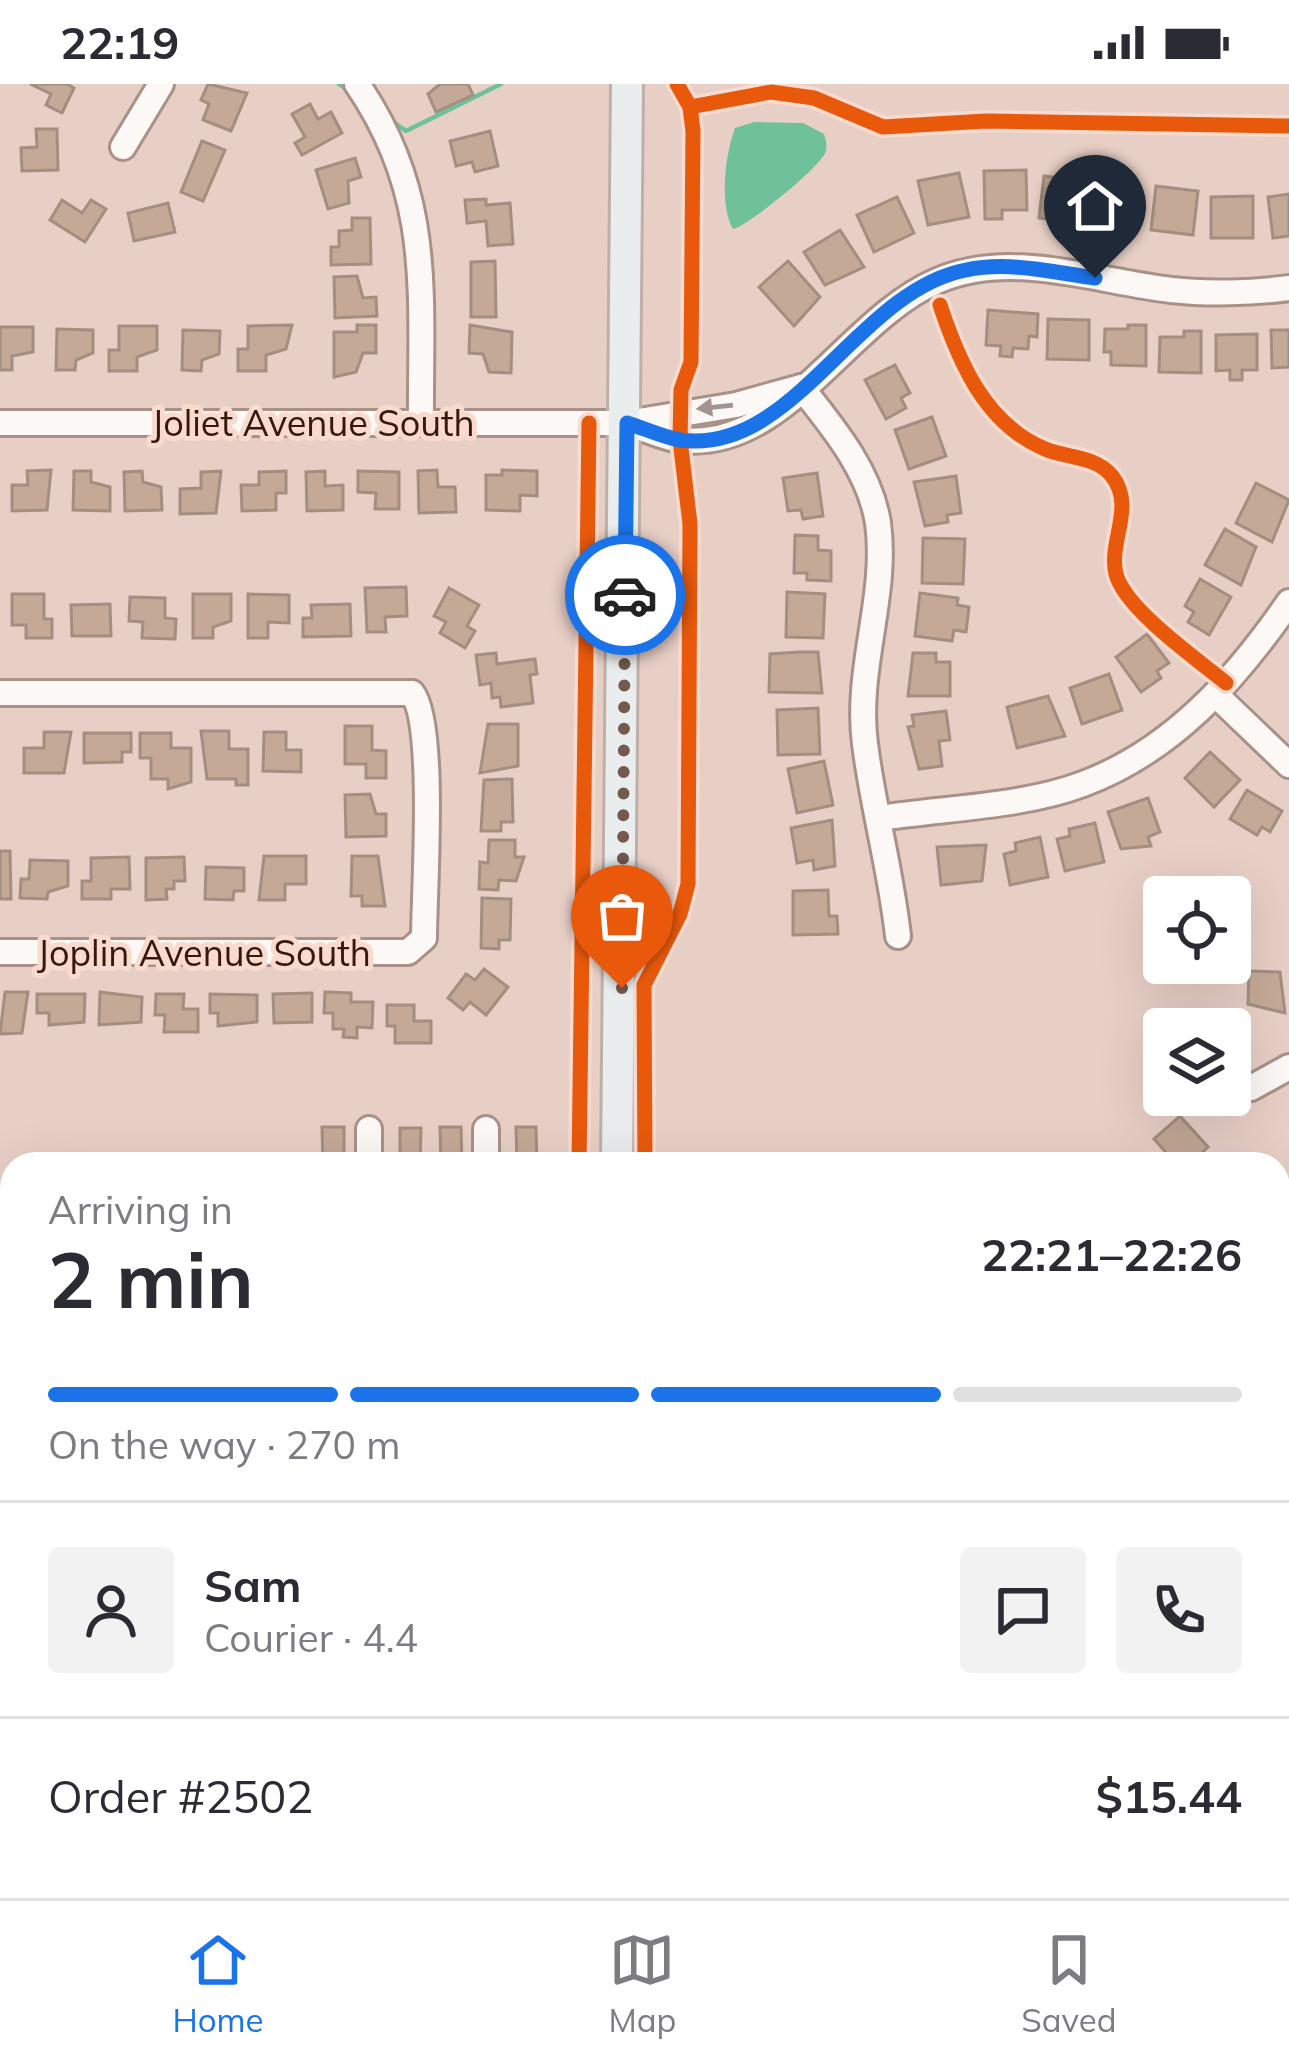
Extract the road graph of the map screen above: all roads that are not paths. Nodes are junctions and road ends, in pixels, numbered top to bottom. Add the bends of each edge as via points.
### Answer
1 (161, 84) edge
2 (357, 84) edge
3 (628, 84) edge
4 (123, 147) dead end
5 (1289, 288) edge
6 (802, 387) junction
7 (0, 423) edge
8 (627, 423) junction
9 (421, 424) junction
10 (1289, 602) edge
11 (0, 693) edge
12 (1216, 695) junction
13 (1289, 765) edge
14 (880, 818) junction
15 (898, 936) dead end
16 (0, 952) edge
17 (1289, 1067) edge
18 (1251, 1088) dead end
19 (369, 1129) dead end
20 (486, 1129) dead end
21 (370, 1152) edge
22 (486, 1152) edge
23 (617, 1152) edge

1 - 4 street
2 - 9 street via 404,166 414,208
3 - 8 main road
5 - 6 street, Joliet Avenue South via 1175,290 1015,266 964,270 873,321
6 - 8 street, Joliet Avenue South
6 - 14 street via 839,436 878,522 863,676
7 - 9 street, Joliet Avenue South
8 - 9 street, Joliet Avenue South
8 - 23 main road
10 - 12 street
11 - 16 street, Joplin Avenue South via 412,693 425,750 424,938 408,952
12 - 13 street
12 - 14 street via 1154,751 1080,786
14 - 15 street
17 - 18 street
19 - 21 street
20 - 22 street

